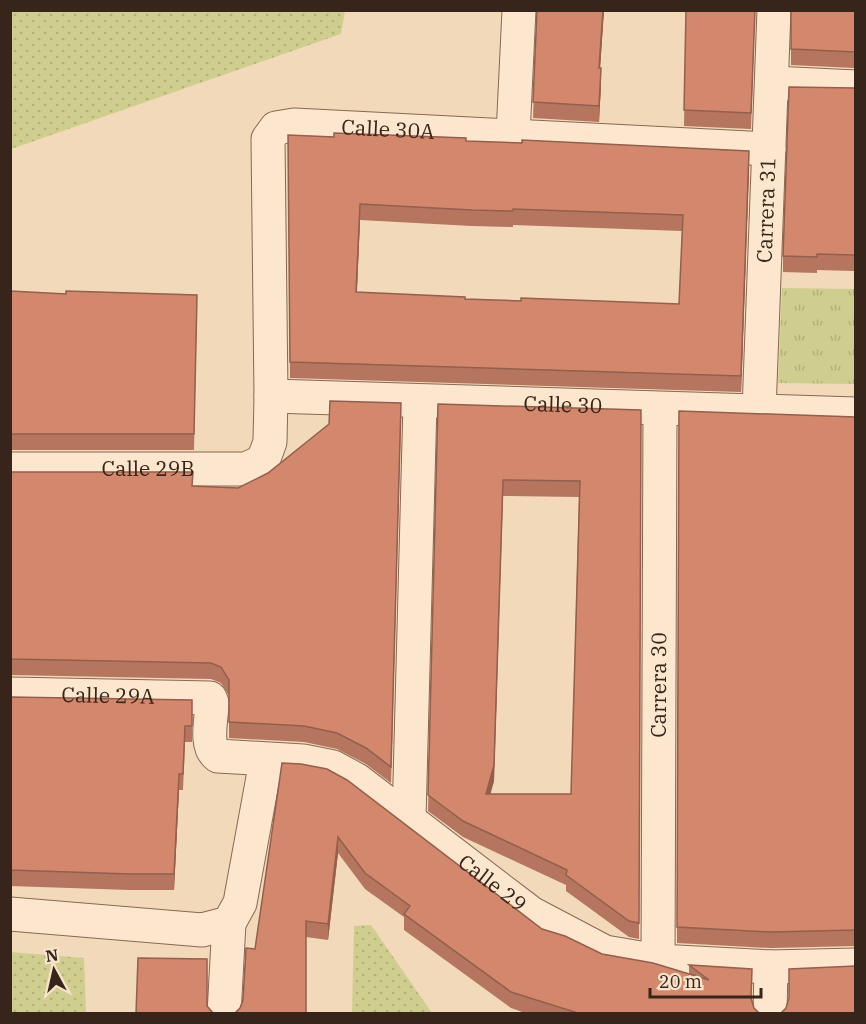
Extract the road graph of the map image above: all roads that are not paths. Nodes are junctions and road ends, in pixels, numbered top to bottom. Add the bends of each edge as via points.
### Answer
1 (519, 10) edge
2 (774, 10) edge
3 (772, 82) junction
4 (855, 87) edge
5 (513, 135) junction
6 (769, 149) junction
7 (271, 396) junction
8 (420, 403) junction
9 (660, 409) junction
10 (759, 411) junction
11 (855, 414) edge
12 (10, 469) edge
13 (10, 694) edge
14 (204, 696) joint
15 (266, 761) junction
16 (409, 819) junction
17 (10, 914) edge
18 (229, 923) junction
19 (658, 961) junction
20 (855, 965) edge
21 (771, 967) junction
22 (224, 1014) edge
23 (770, 1014) edge

1 - 5 street
2 - 3 street, Carrera 31
3 - 4 street
3 - 6 street, Carrera 31
5 - 6 street, Calle 30A
5 - 7 street, Calle 30A via 294,125 276,128 268,139
6 - 10 street, Carrera 31
7 - 8 street, Calle 30
7 - 12 street, Calle 29B via 270,442 263,461 246,469
8 - 9 street, Calle 30
8 - 16 street
9 - 10 street, Calle 30
9 - 19 street, Carrera 30
10 - 11 street, Calle 30
13 - 14 street, Calle 29A
14 - 15 street, Calle 29 via 212,703 212,752
15 - 16 street, Calle 29 via 303,761 333,767
15 - 18 street via 240,903
16 - 19 street, Calle 29 via 531,913 605,952
17 - 18 street via 201,930
18 - 22 street
19 - 21 street, Calle 29
20 - 21 street, Calle 29
21 - 23 street

